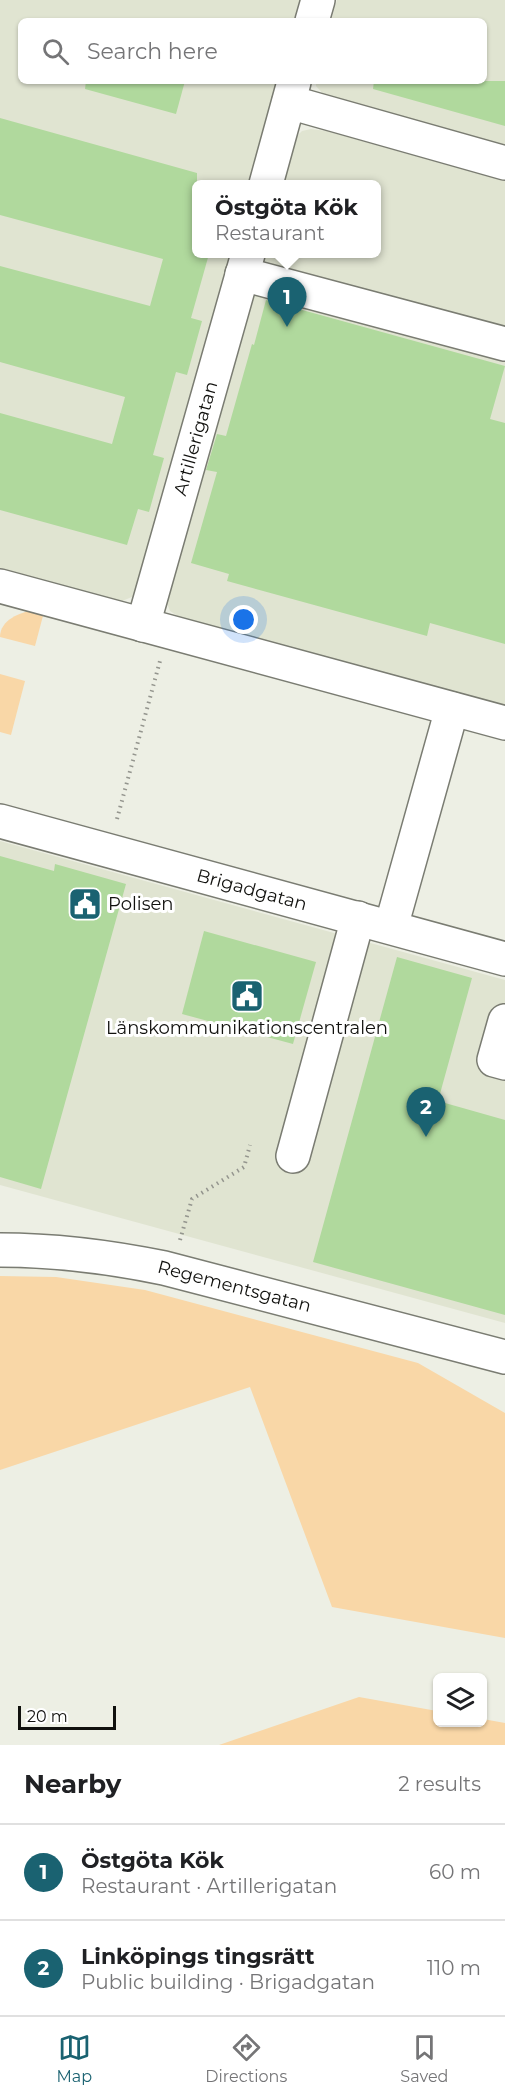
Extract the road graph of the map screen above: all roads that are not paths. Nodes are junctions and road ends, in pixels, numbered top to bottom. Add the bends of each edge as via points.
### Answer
1 (318, 0) edge
2 (313, 18) edge
3 (292, 92) edge
4 (505, 163) edge
5 (267, 180) edge
6 (245, 263) edge
7 (505, 345) edge
8 (0, 586) edge
9 (155, 628) junction
10 (452, 709) junction
11 (505, 723) edge
12 (0, 821) edge
13 (358, 918) junction
14 (392, 927) junction
15 (505, 959) edge
16 (505, 1021) edge
17 (505, 1063) edge
18 (293, 1156) dead end
19 (0, 1250) edge
20 (464, 1348) junction
21 (505, 1357) edge
22 (505, 1375) edge

1 - 2 street
3 - 4 street
3 - 5 street
6 - 7 street
6 - 9 street, Artillerigatan
8 - 9 street
9 - 10 street
10 - 11 street
10 - 14 street
12 - 13 street, Brigadgatan
13 - 14 street, Brigadgatan
13 - 18 street
14 - 15 street, Brigadgatan
16 - 17 street via 494,1060
19 - 20 street, Regementsgatan via 109,1257 164,1268
20 - 21 street, Regementsgatan
20 - 22 street, Regementsgatan

